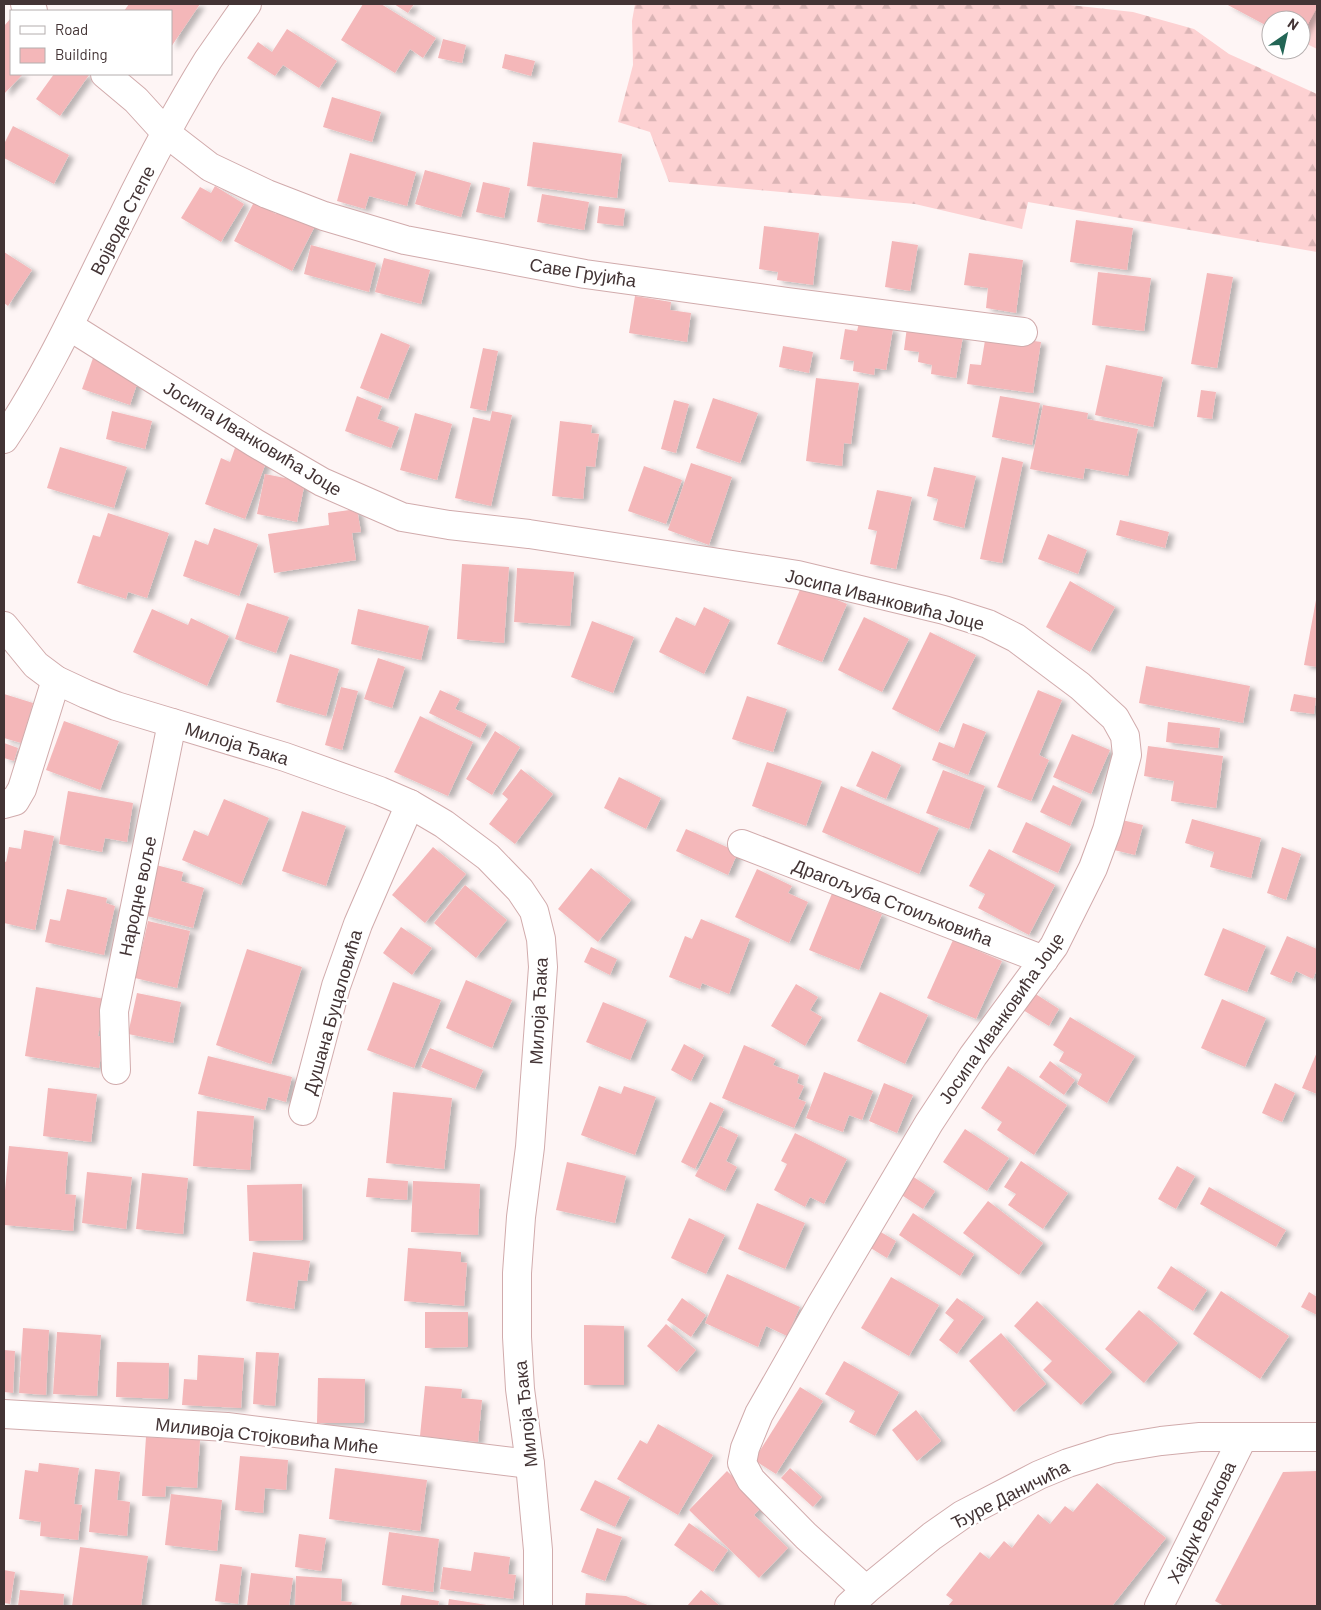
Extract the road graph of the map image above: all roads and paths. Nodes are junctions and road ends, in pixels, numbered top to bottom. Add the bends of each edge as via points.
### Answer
1 (247, 4) edge
2 (106, 75) edge
3 (166, 133) junction
4 (69, 326) junction
5 (1023, 332) dead end
6 (4, 439) edge
7 (4, 626) edge
8 (56, 680) junction
9 (172, 723) junction
10 (4, 804) edge
11 (410, 804) junction
12 (742, 844) dead end
13 (1044, 960) junction
14 (116, 1070) dead end
15 (303, 1111) dead end
16 (4, 1414) edge
17 (1243, 1437) junction
18 (1317, 1438) edge
19 (530, 1464) junction
20 (858, 1598) edge
21 (538, 1606) edge
22 (1159, 1606) edge

1 - 3 street, Војводе Степе via 208,60
2 - 3 street, Саве Грујића via 136,100
3 - 4 street, Војводе Степе
3 - 5 street, Саве Грујића via 210,167 267,194 324,216 405,240 585,274
4 - 6 street, Војводе Степе
4 - 13 street, Јосипа Иванковића Јоце via 322,482 402,517 798,575 944,610 988,624 1016,638 1080,686 1115,718 1125,736 1127,755 1105,838 1093,868
7 - 8 street, Милоја Ђака via 36,665
8 - 9 street, Милоја Ђака via 116,706
8 - 10 street via 22,789 14,800
9 - 11 street, Милоја Ђака via 285,757
9 - 14 street, Народне воље via 114,1010
11 - 15 street, Душана Буцаловића via 358,924 336,986
11 - 19 street, Милоја Ђака via 468,841 505,873 534,911 541,939 543,967 518,1273 520,1389
12 - 13 street, Драгољуба Стоиљковића
13 - 20 street, Јосипа Иванковића Јоце via 973,1056 929,1123 820,1305 759,1414 744,1448 742,1464 751,1480 806,1536
16 - 19 street, Миливоја Стојковића Миће via 227,1427
17 - 18 street, Ђуре Даничића
17 - 20 street, Ђуре Даничића via 1200,1437 1112,1449 1039,1475 962,1515
17 - 22 street, Хајдук Вељкова
19 - 21 street, Милоја Ђака via 538,1550

